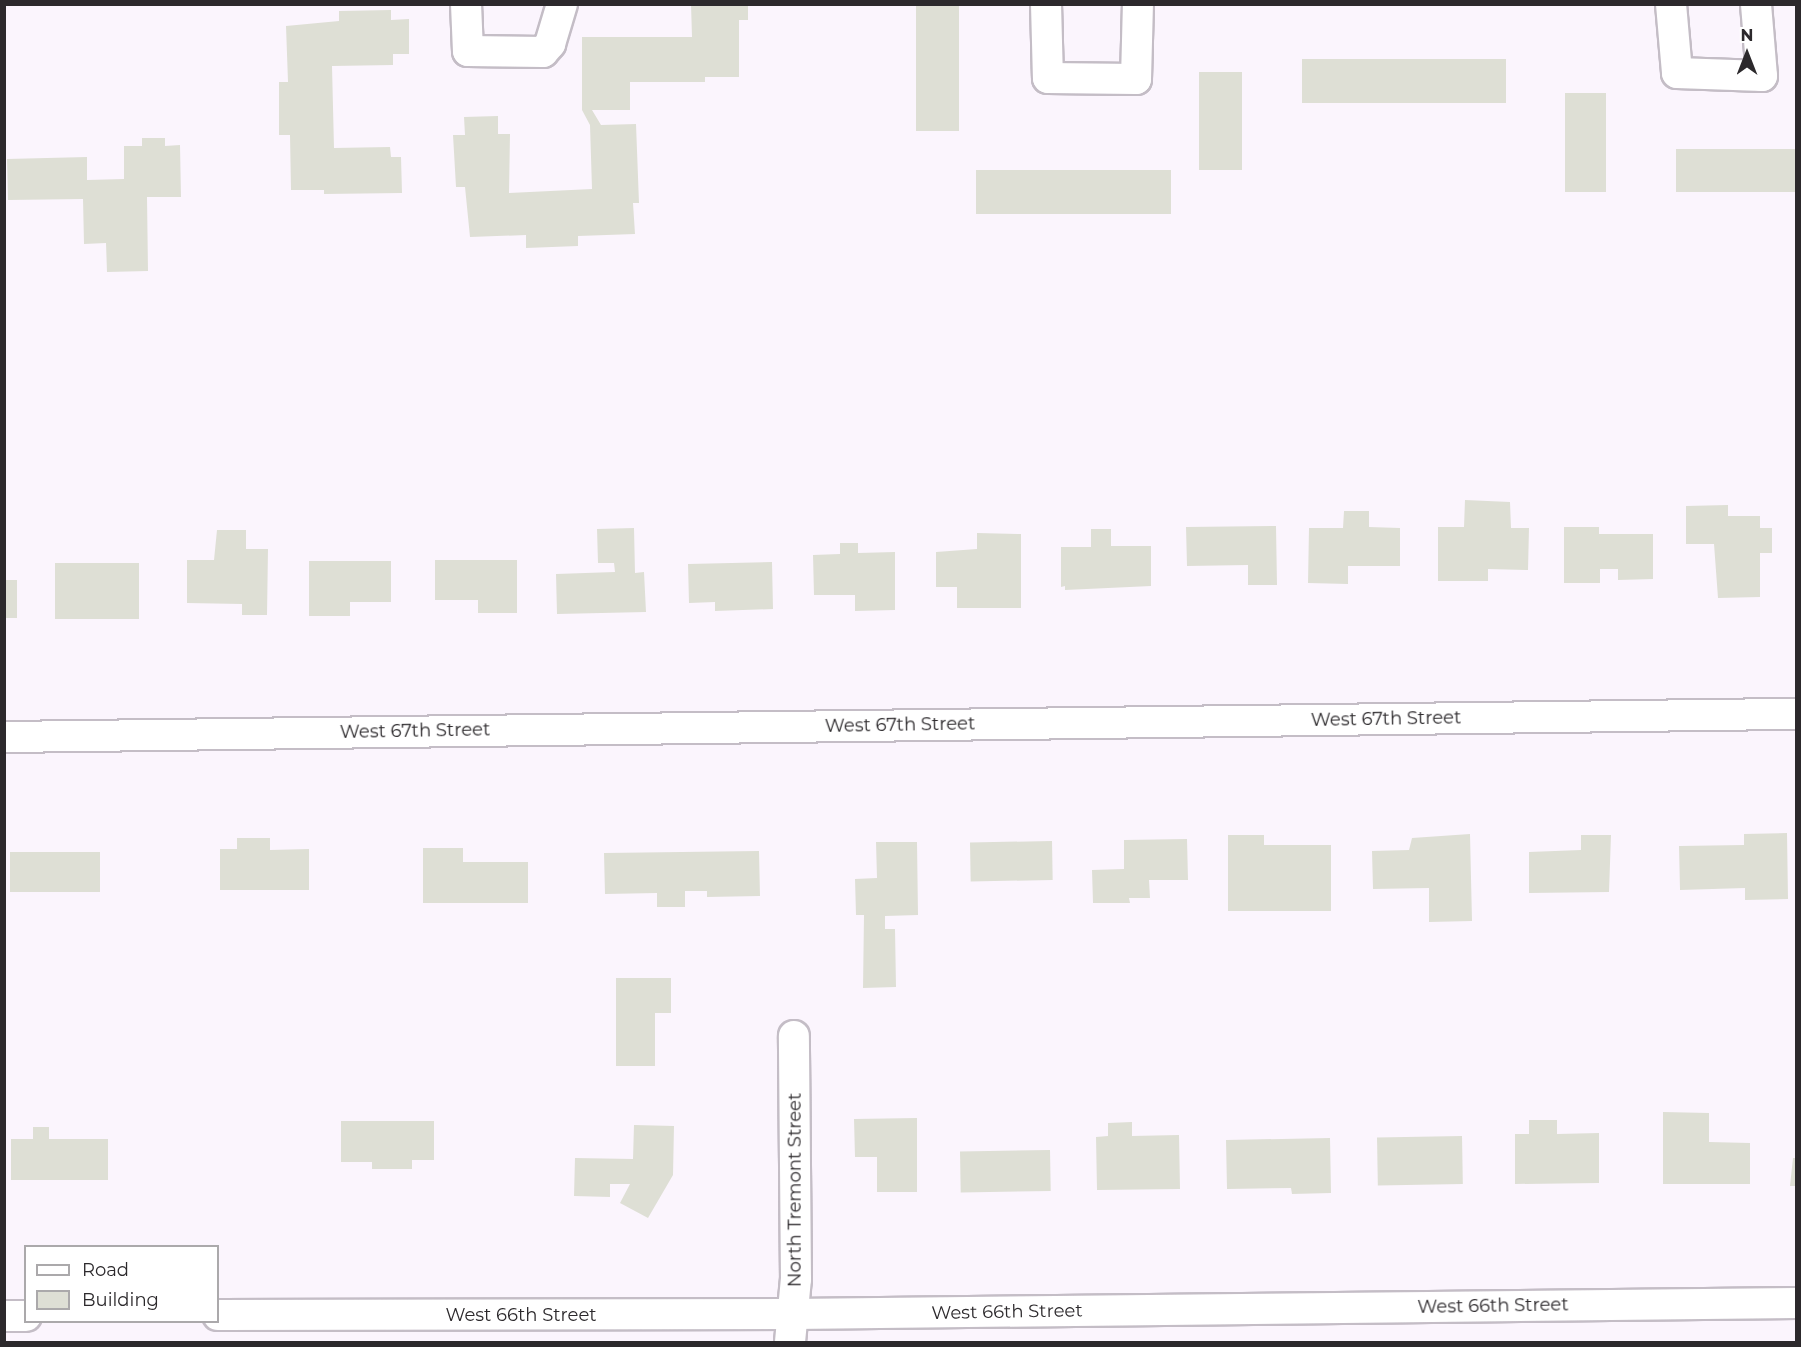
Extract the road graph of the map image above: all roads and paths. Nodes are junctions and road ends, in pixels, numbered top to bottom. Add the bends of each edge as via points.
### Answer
1 (466, 4) edge
2 (562, 4) edge
3 (1046, 4) edge
4 (1138, 4) edge
5 (1671, 4) edge
6 (1756, 4) edge
7 (1797, 714) edge
8 (4, 737) edge
9 (794, 1036) dead end
10 (1797, 1303) edge
11 (4, 1316) edge
12 (24, 1316) edge
13 (219, 1316) edge
14 (792, 1328) edge

1 - 2 street via 468,51 543,52 550,44
3 - 4 street via 1048,78 1136,79
5 - 6 street via 1677,73 1762,76
7 - 8 street, West 67th Street
9 - 14 street, North Tremont Street
10 - 14 street, West 66th Street
11 - 12 street
13 - 14 street, West 66th Street

